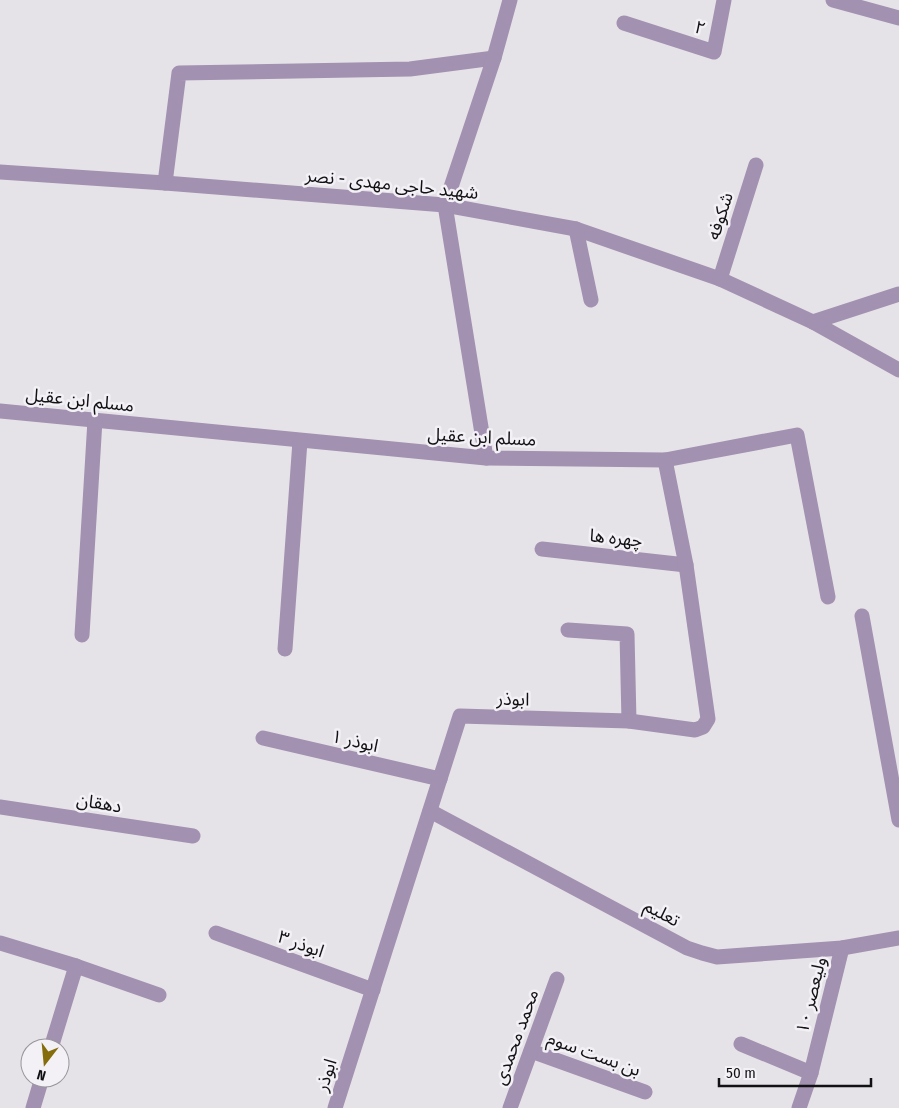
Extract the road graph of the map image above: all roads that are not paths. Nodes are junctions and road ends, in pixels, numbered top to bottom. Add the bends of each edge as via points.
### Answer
1 (510, 0) edge
2 (724, 0) edge
3 (833, 0) edge
4 (899, 18) edge
5 (624, 23) dead end
6 (494, 58) junction
7 (756, 165) dead end
8 (0, 172) edge
9 (165, 183) junction
10 (445, 205) junction
11 (576, 229) junction
12 (720, 279) junction
13 (899, 294) edge
14 (591, 300) dead end
15 (813, 322) junction
16 (899, 370) edge
17 (0, 411) edge
18 (95, 420) junction
19 (300, 440) junction
20 (486, 458) junction
21 (665, 460) junction
22 (542, 549) dead end
23 (686, 565) junction
24 (828, 597) dead end
25 (862, 616) dead end
26 (568, 630) dead end
27 (82, 635) dead end
28 (284, 649) dead end
29 (628, 721) junction
30 (263, 738) dead end
31 (440, 779) junction
32 (0, 807) edge
33 (430, 811) junction
34 (899, 820) edge
35 (193, 836) dead end
36 (216, 933) dead end
37 (899, 938) edge
38 (0, 944) edge
39 (842, 948) junction
40 (76, 966) junction
41 (557, 979) dead end
42 (373, 990) junction
43 (159, 995) dead end
44 (54, 1038) edge
45 (741, 1044) dead end
46 (531, 1051) junction
47 (811, 1073) junction
48 (39, 1088) edge
49 (644, 1092) dead end
50 (33, 1108) edge
51 (335, 1108) edge
52 (510, 1108) edge
53 (799, 1108) edge

1 - 6 street
2 - 5 street, ۲ via 714,52
3 - 4 street
6 - 9 street via 410,69 179,73
6 - 10 street
7 - 12 street, شکوفه
8 - 9 street, شهید حاجی مهدی - نصر
9 - 10 street, شهید حاجی مهدی - نصر
10 - 11 street, شهید حاجی مهدی - نصر
10 - 20 street
11 - 12 street, شهید حاجی مهدی - نصر
11 - 14 street
12 - 15 street, شهید حاجی مهدی - نصر
13 - 15 street
15 - 16 street, شهید حاجی مهدی - نصر
17 - 18 street, مسلم ابن عقیل
18 - 19 street, مسلم ابن عقیل
18 - 27 street
19 - 20 street, مسلم ابن عقیل
19 - 28 street
20 - 21 street, مسلم ابن عقیل
21 - 23 street, ابوذر
21 - 24 street, مسلم ابن عقیل via 797,435
22 - 23 street, چهره ها
23 - 29 street, ابوذر via 708,719 703,727 695,730
25 - 34 street
26 - 29 street via 627,634
29 - 31 street, ابوذر via 460,716
30 - 31 street, ابوذر ۱
31 - 33 street, ابوذر
32 - 35 street, دهقان
33 - 39 street, تعلیم via 702,954 717,957
33 - 42 street, ابوذر
36 - 42 street, ابوذر ۳
37 - 39 street, تعلیم
38 - 40 street
39 - 47 street, ۱۰ ولیعصر
40 - 43 street
40 - 44 street
41 - 46 street, محمد محمدی
42 - 51 street, ابوذر
45 - 47 street
46 - 49 street, بن بست سوم
46 - 52 street, محمد محمدی
47 - 53 street, ۱۰ ولیعصر
48 - 50 street

